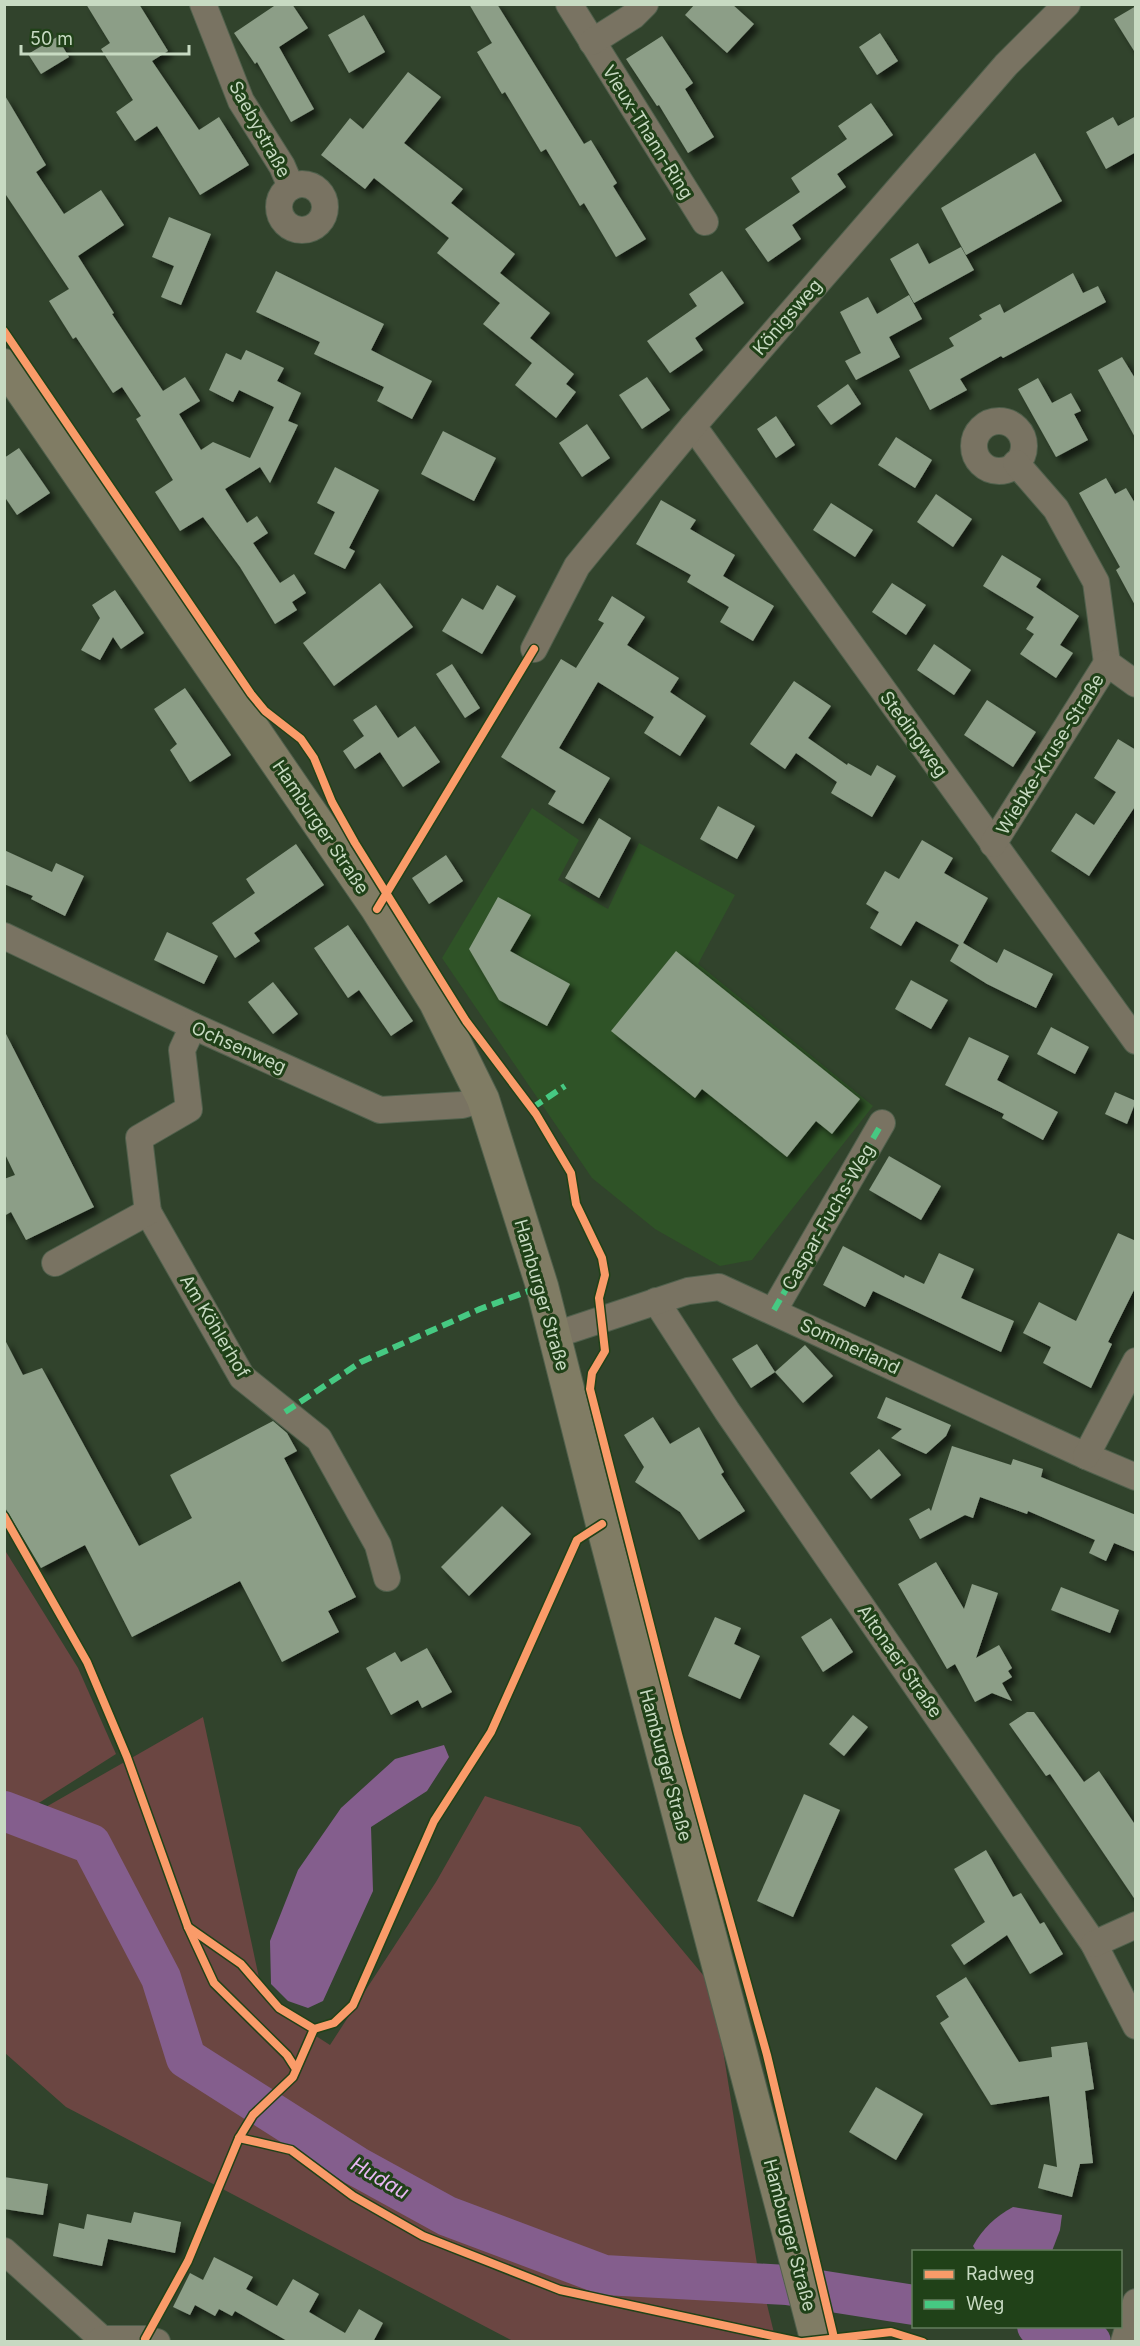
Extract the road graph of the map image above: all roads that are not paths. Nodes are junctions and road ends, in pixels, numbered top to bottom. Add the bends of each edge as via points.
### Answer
1 (203, 4) edge
2 (569, 4) edge
3 (645, 4) edge
4 (1067, 4) edge
5 (591, 42) junction
6 (291, 187) dead end
7 (705, 222) dead end
8 (4, 365) edge
9 (693, 426) junction
10 (1016, 463) dead end
11 (534, 650) dead end
12 (1107, 663) junction
13 (1136, 684) edge
14 (993, 844) junction
15 (4, 936) edge
16 (193, 1026) junction
17 (1136, 1041) edge
18 (483, 1099) junction
19 (882, 1123) dead end
20 (148, 1212) junction
21 (55, 1263) dead end
22 (656, 1301) junction
23 (774, 1311) junction
24 (555, 1335) junction
25 (1136, 1361) edge
26 (1086, 1456) junction
27 (1136, 1477) edge
28 (387, 1578) dead end
29 (1136, 1925) edge
30 (1094, 1944) junction
31 (1136, 2026) edge
32 (4, 2251) edge
33 (1136, 2302) edge
34 (100, 2340) edge
35 (1125, 2340) edge
36 (157, 2342) edge
37 (817, 2342) edge

1 - 6 street, Saebystraße via 241,101
2 - 5 street, Vieux-Thann-Ring
3 - 5 street
4 - 9 street, Königsweg via 1006,65
5 - 7 street, Vieux-Thann-Ring
8 - 18 main road, Hamburger Straße via 376,909 435,1002
9 - 11 street, Königsweg via 578,566
9 - 14 street, Stedingweg
10 - 12 street, Wiebke-Kruse-Straße via 1056,509 1096,582
12 - 13 street, Wiebke-Kruse-Straße
12 - 14 street, Wiebke-Kruse-Straße
14 - 17 street, Stedingweg
15 - 16 street, Ochsenweg
16 - 18 street, Ochsenweg via 380,1110 462,1105
16 - 20 street, Am Köhlerhof via 182,1050 189,1109 139,1138
18 - 24 main road, Hamburger Straße
19 - 23 street, Caspar-Fuchs-Weg
20 - 21 street
20 - 28 street, Am Köhlerhof via 242,1377 319,1439 378,1545
22 - 23 street, Sommerland via 719,1287
22 - 24 street, Sommerland
22 - 30 street, Altonaer Straße via 727,1411
23 - 26 street, Sommerland
24 - 37 main road, Hamburger Straße
25 - 26 street
26 - 27 street, Sommerland
29 - 30 street
30 - 31 street, Altonaer Straße
32 - 34 street
33 - 35 street
34 - 36 street

